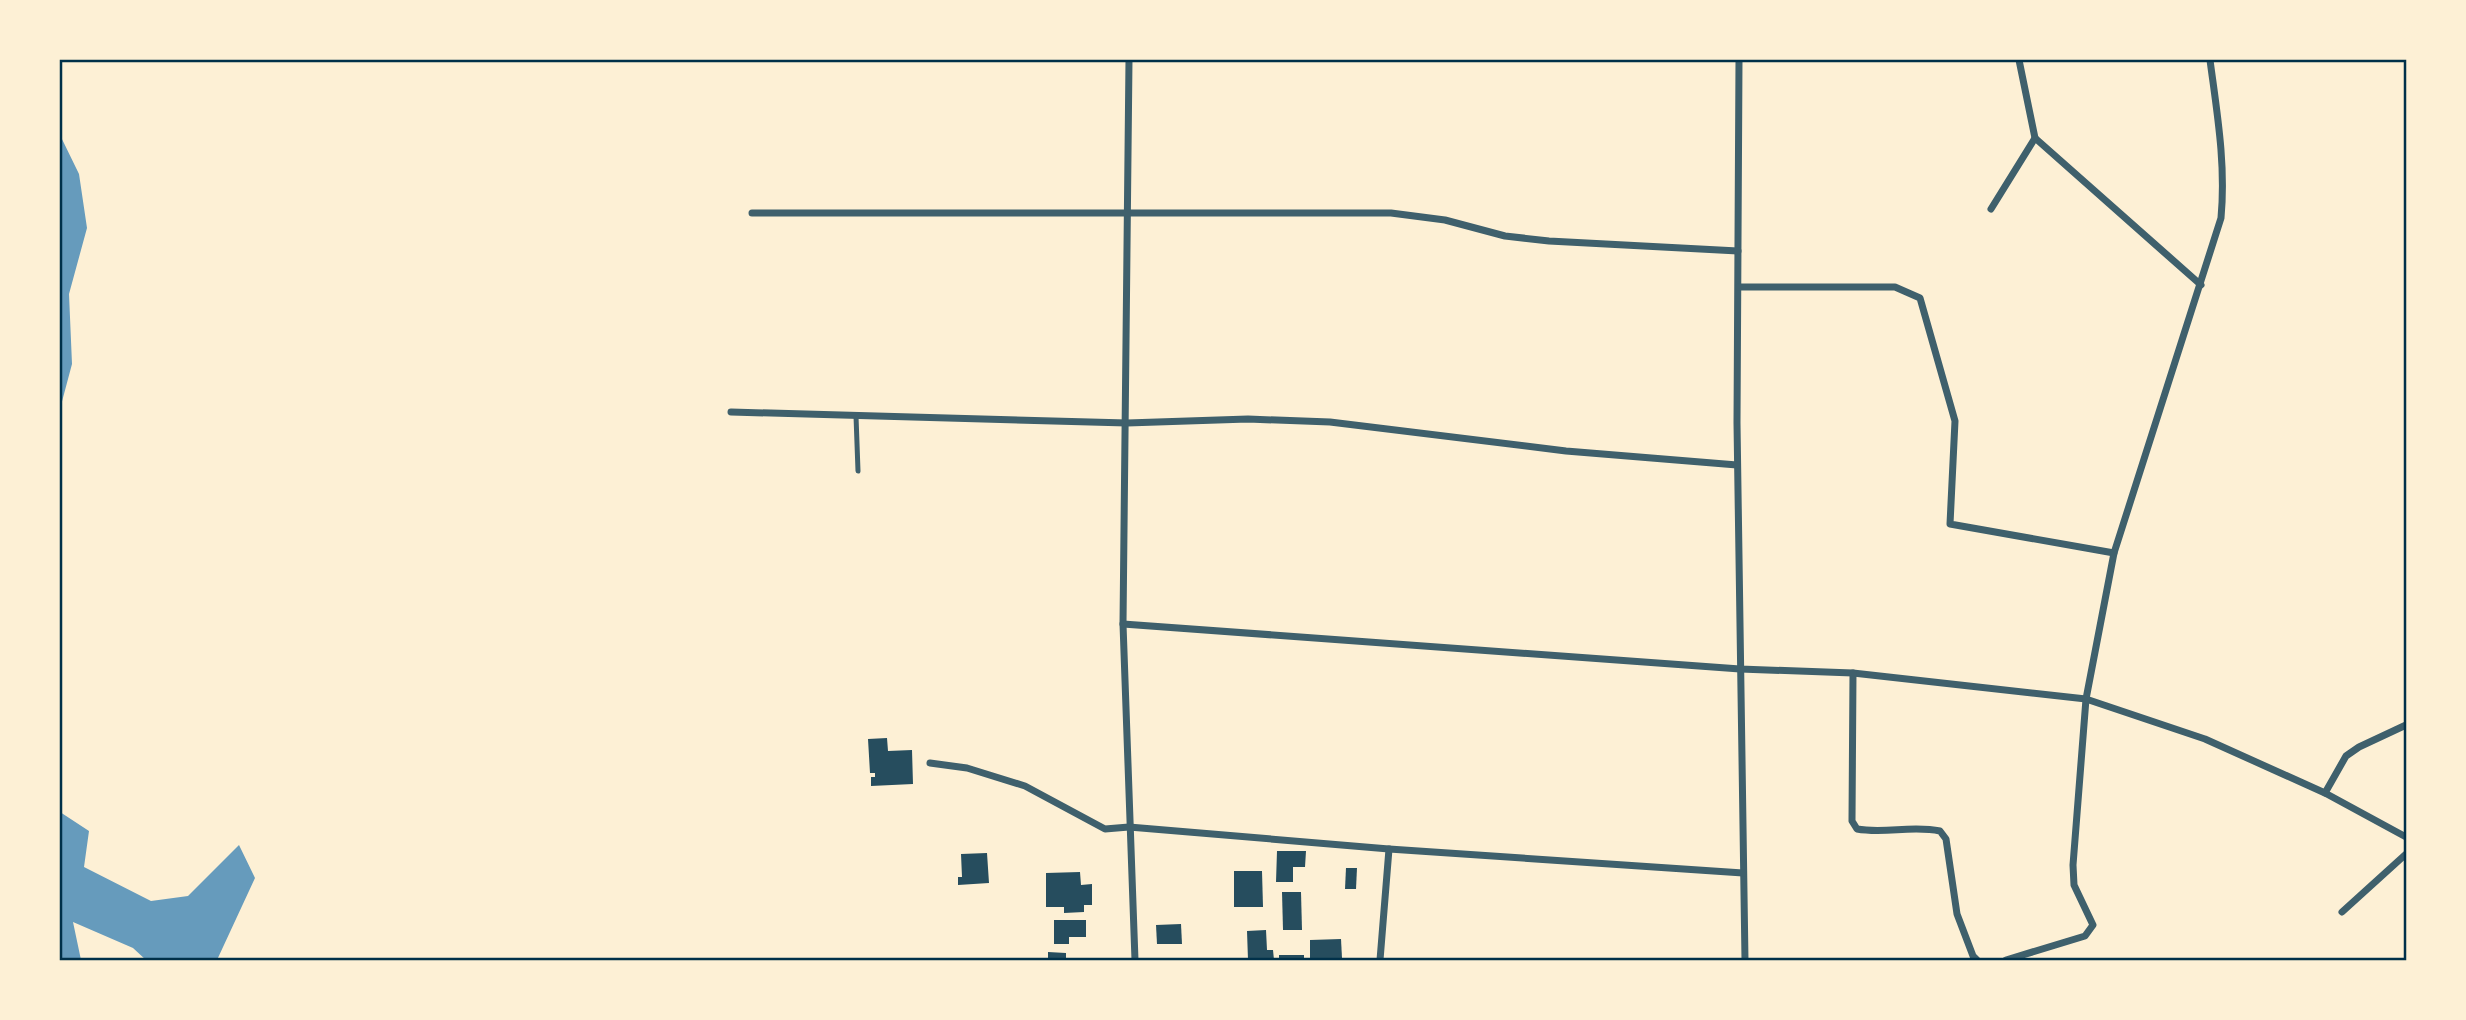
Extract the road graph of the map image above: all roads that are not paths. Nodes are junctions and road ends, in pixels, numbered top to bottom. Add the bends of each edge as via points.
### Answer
1 (1129, 60) edge
2 (1739, 60) edge
3 (2019, 60) edge
4 (2210, 60) edge
5 (2035, 138) junction
6 (1991, 209) dead end
7 (752, 214) dead end
8 (1129, 214) junction
9 (1738, 251) junction
10 (2201, 285) junction
11 (1739, 287) junction
12 (731, 412) dead end
13 (856, 416) junction
14 (1127, 423) junction
15 (1737, 465) junction
16 (858, 471) dead end
17 (2114, 553) junction
18 (1123, 624) junction
19 (1740, 669) junction
20 (1853, 673) junction
21 (2087, 699) junction
22 (2406, 725) edge
23 (930, 763) dead end
24 (2325, 793) junction
25 (1129, 827) junction
26 (2406, 837) edge
27 (1389, 849) junction
28 (2406, 853) edge
29 (1743, 873) junction
30 (2342, 912) dead end
31 (1135, 961) edge
32 (1380, 961) edge
33 (1745, 961) edge
34 (1977, 961) edge
35 (2006, 961) edge

1 - 8 street
2 - 9 street
3 - 5 street
4 - 10 street via 2224,186 2221,218
5 - 6 street
5 - 10 street
7 - 8 street
8 - 9 street via 1391,213 1549,242
8 - 14 street
9 - 11 street
10 - 17 street
11 - 15 street
11 - 17 street via 1885,286 1908,290 1920,298 1955,421 1950,524
12 - 13 street
13 - 14 street
13 - 16 lane
14 - 15 street via 1330,422 1566,451
14 - 18 street
15 - 19 street
17 - 21 street
18 - 19 street
18 - 25 street
19 - 20 street
19 - 29 street
20 - 21 street
20 - 34 street via 1852,821 1857,828 1871,831 1940,831 1946,839 1958,914
21 - 24 street via 2205,739
21 - 35 street via 2074,885 2093,925 2085,936
22 - 24 street via 2346,756
23 - 25 street via 967,768 1024,786 1105,828
24 - 26 street
25 - 27 street
25 - 31 street
27 - 29 street
27 - 32 street
28 - 30 street
29 - 33 street

